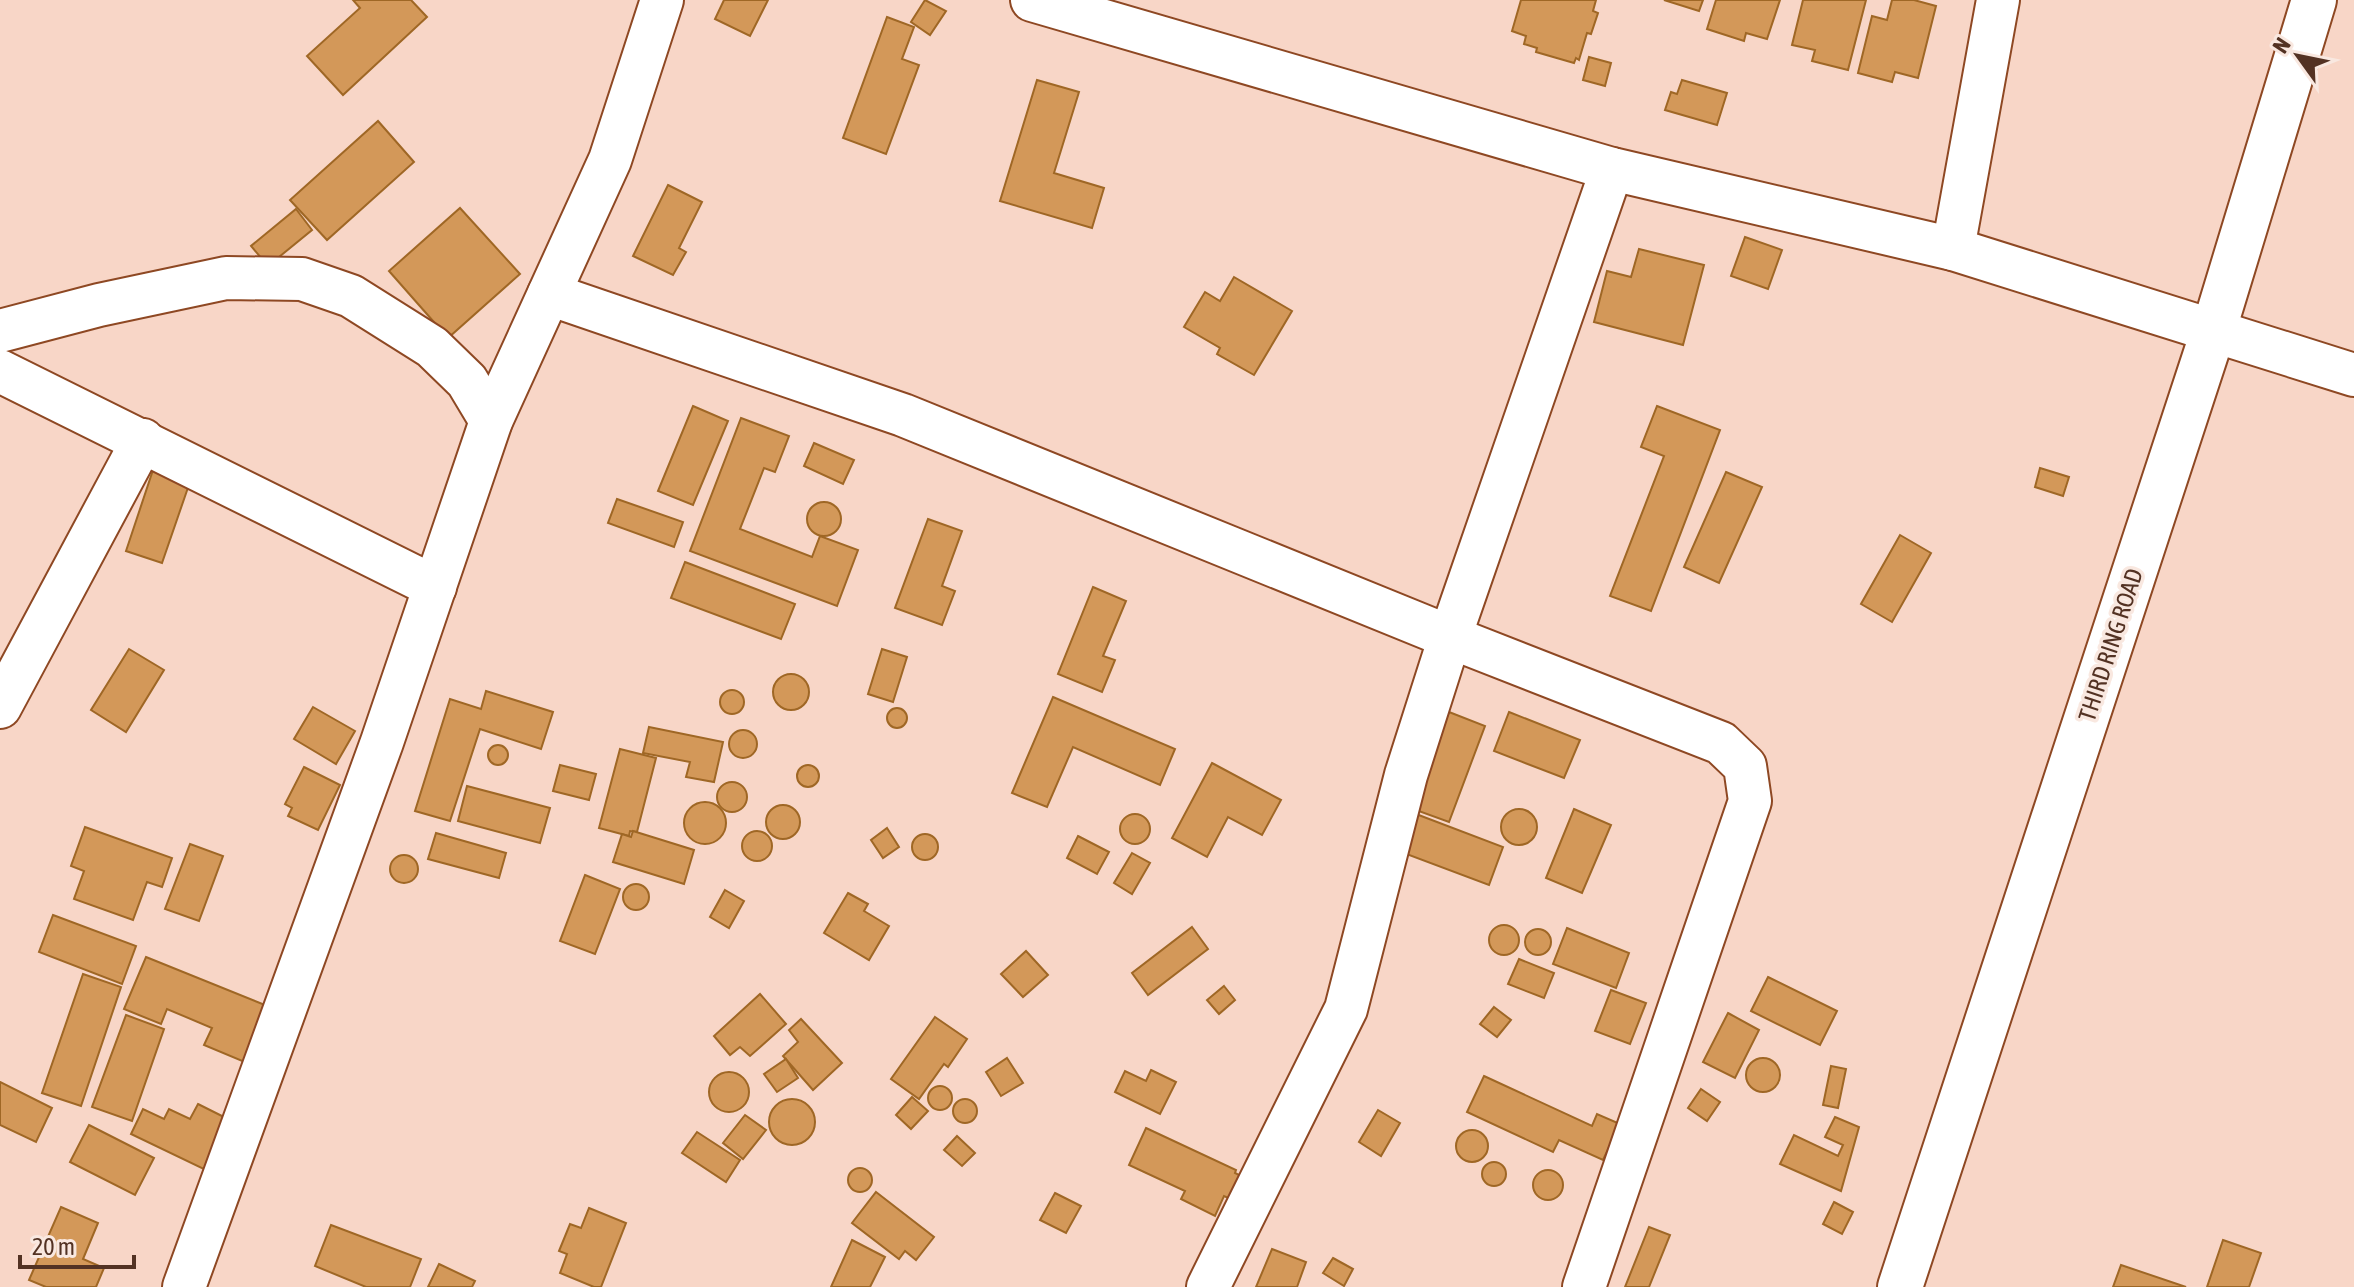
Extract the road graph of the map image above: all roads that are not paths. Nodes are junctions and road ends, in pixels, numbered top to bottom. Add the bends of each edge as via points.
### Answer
1 (662, 0) edge
2 (1998, 0) edge
3 (2314, 0) edge
4 (1038, 1) edge
5 (1612, 169) junction
6 (1953, 249) junction
7 (549, 294) junction
8 (2214, 329) junction
9 (0, 331) edge
10 (0, 371) edge
11 (2354, 375) edge
12 (491, 421) junction
13 (143, 440) junction
14 (435, 587) junction
15 (1450, 637) junction
16 (0, 707) edge
17 (184, 1287) edge
18 (1208, 1287) edge
19 (1584, 1287) edge
20 (1900, 1287) edge

1 - 7 street via 610,160
2 - 6 street
3 - 8 street, THIRD RING ROAD
4 - 5 street
5 - 6 street
5 - 15 street
6 - 8 street
7 - 12 street
7 - 15 street via 903,415
8 - 11 street
8 - 20 street, THIRD RING ROAD
9 - 12 street via 226,278 302,279 351,296 432,347 467,381
10 - 13 street
12 - 14 street
13 - 14 street
13 - 16 street
14 - 17 street
15 - 18 street via 1406,775 1346,1009
15 - 19 street via 1721,743 1745,766 1750,801

